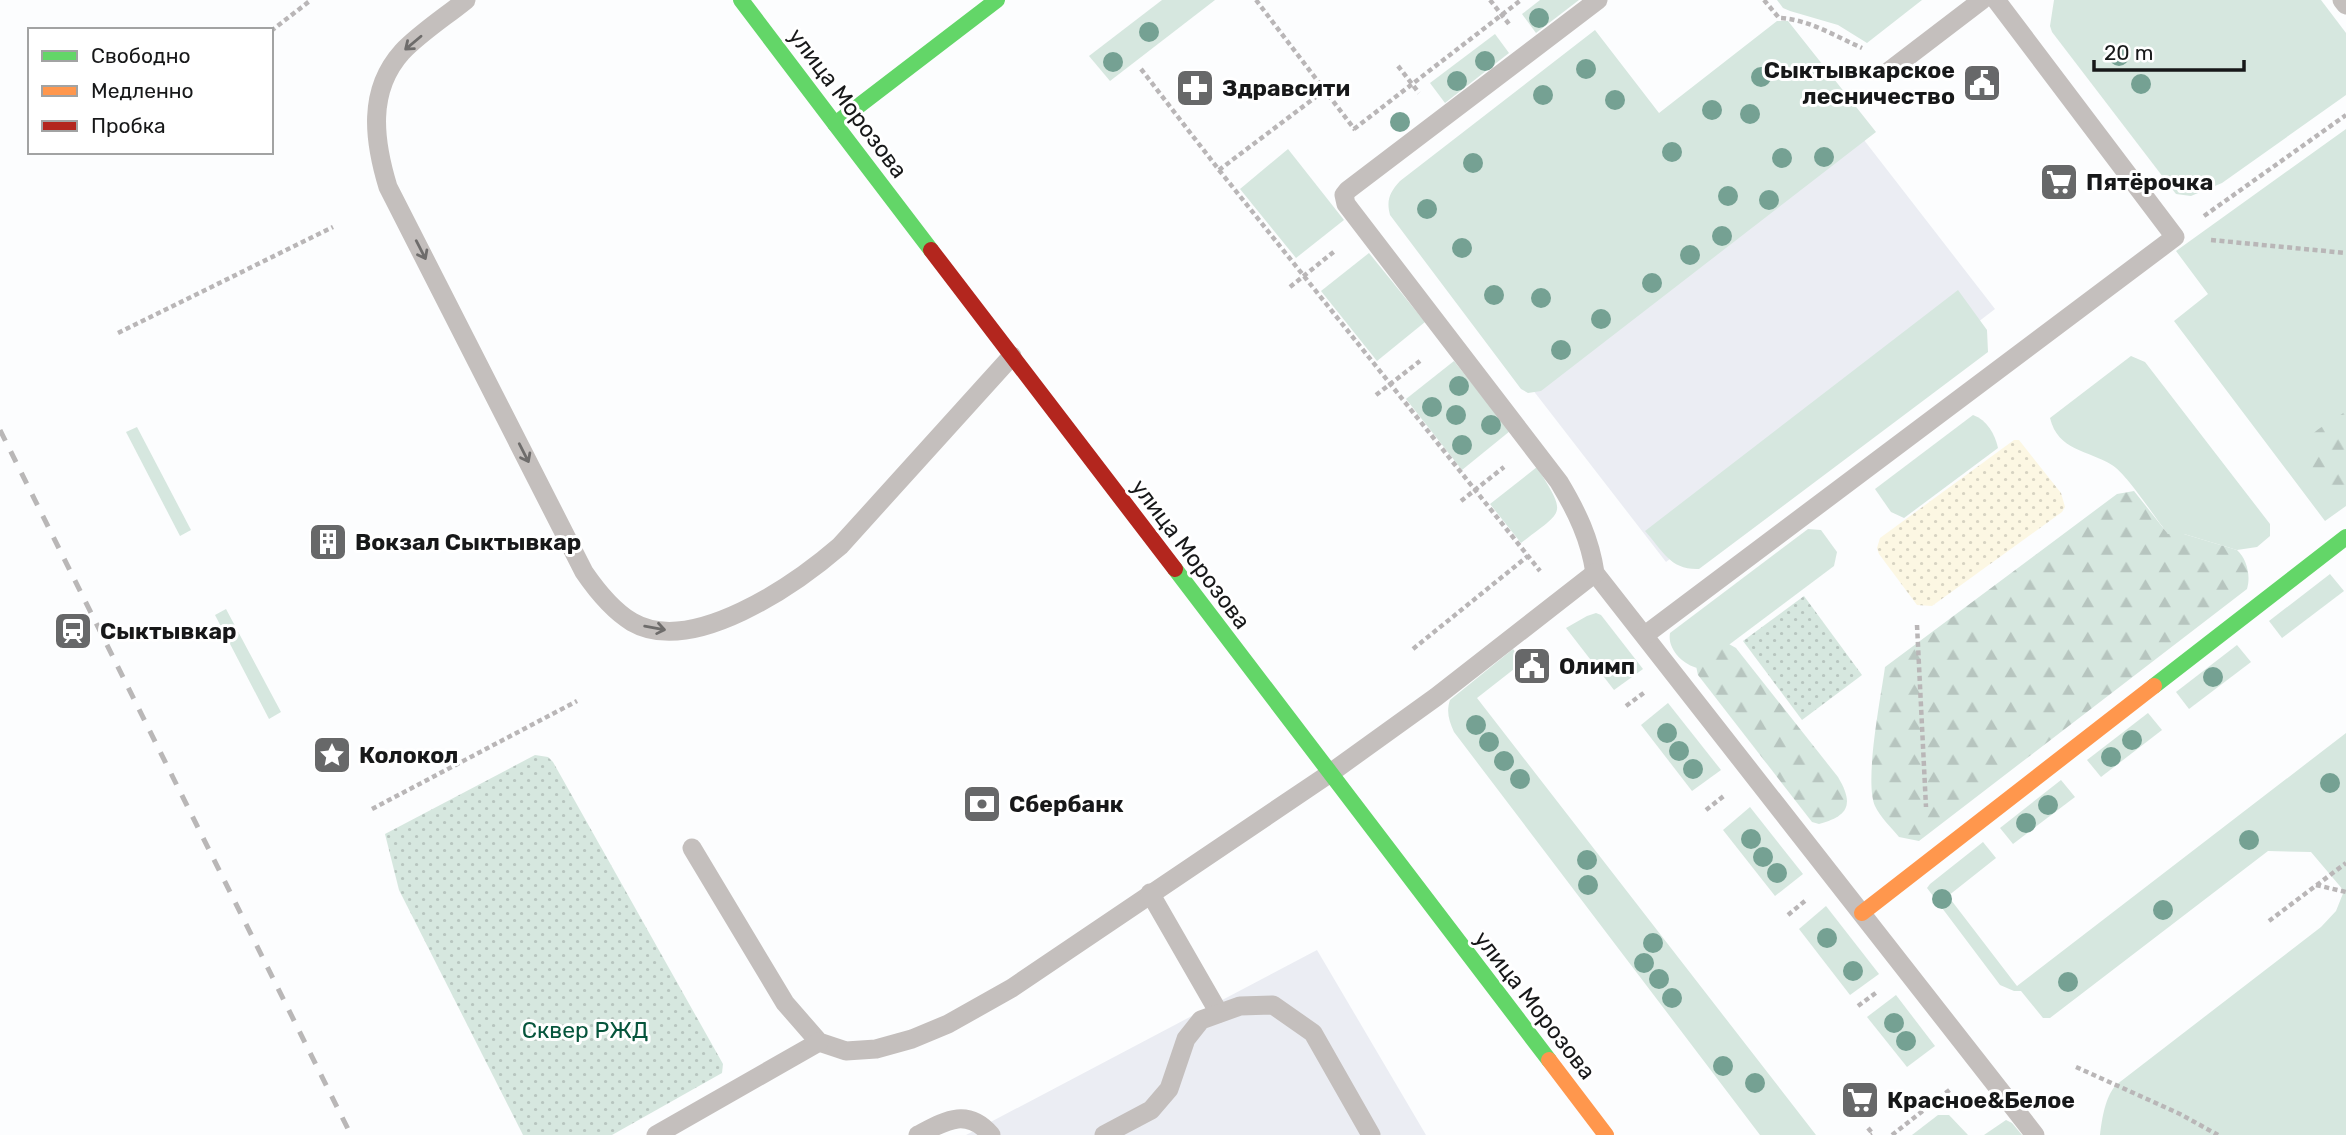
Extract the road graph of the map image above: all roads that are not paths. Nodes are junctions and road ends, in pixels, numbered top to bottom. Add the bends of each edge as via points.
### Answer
1 (466, 0) edge
2 (741, 0) edge
3 (997, 0) edge
4 (1598, 0) edge
5 (1982, 0) edge
6 (1996, 0) edge
7 (2343, 0) edge
8 (2346, 5) edge
9 (1889, 71) road end
10 (835, 124) junction
11 (1012, 356) junction
12 (2346, 537) edge
13 (1595, 573) junction
14 (1645, 635) junction
15 (1329, 774) junction
16 (692, 848) dead end
17 (1150, 893) junction
18 (1862, 913) junction
19 (1219, 1013) junction
20 (819, 1042) junction
21 (656, 1135) edge
22 (918, 1135) edge
23 (990, 1135) edge
24 (1104, 1135) edge
25 (1371, 1135) edge
26 (1606, 1135) edge
27 (2035, 1135) edge

1 -> 11 lane via 402,52 384,80 376,118 378,155 388,187 584,572 597,591 634,623 661,631 734,617 809,572 840,546
2 - 10 main road, улица Морозова
3 - 10 main road
4 - 13 lane via 1344,195 1348,209 1559,482 1578,513
5 - 9 lane
6 - 14 lane via 2175,237
7 - 8 lane
10 - 11 main road, улица Морозова
11 - 15 main road, улица Морозова
12 - 18 main road
13 - 14 lane
13 - 15 lane
13 - 15 lane
14 - 18 lane
15 - 17 lane
15 - 26 main road, улица Морозова
16 - 20 lane via 785,1003
17 - 19 lane
17 - 20 lane via 1012,988 948,1024 876,1049 846,1051
18 - 27 lane
19 - 24 lane via 1201,1020 1186,1038 1169,1089 1151,1110
19 - 25 lane via 1240,1006 1273,1005 1313,1033
20 - 21 lane
22 - 23 lane via 946,1121 965,1118 982,1124

